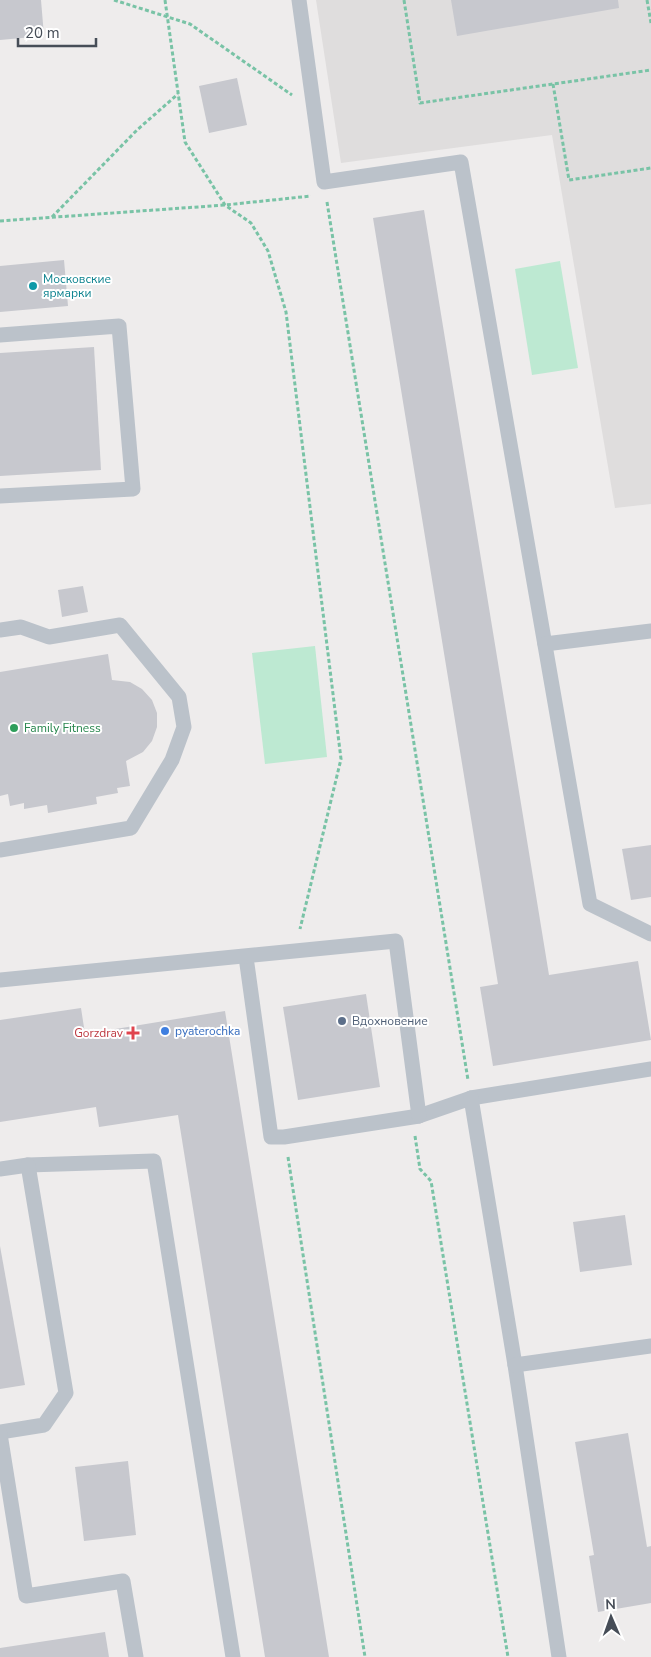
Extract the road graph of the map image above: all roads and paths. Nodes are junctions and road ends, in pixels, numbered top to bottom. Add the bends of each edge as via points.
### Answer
1 (114, 0) edge
2 (165, 0) edge
3 (299, 0) edge
4 (404, 0) edge
5 (647, 0) edge
6 (168, 18) junction
7 (651, 23) edge
8 (651, 70) edge
9 (553, 84) junction
10 (179, 94) junction
11 (314, 111) junction
12 (651, 168) edge
13 (325, 188) junction
14 (225, 205) junction
15 (51, 217) junction
16 (0, 221) edge
17 (0, 335) edge
18 (0, 496) edge
19 (0, 630) edge
20 (651, 631) edge
21 (545, 644) junction
22 (0, 850) edge
23 (651, 934) edge
24 (294, 952) junction
25 (246, 957) junction
26 (0, 980) edge
27 (651, 1069) edge
28 (471, 1098) junction
29 (416, 1116) junction
30 (284, 1137) junction
31 (28, 1165) junction
32 (0, 1169) edge
33 (651, 1346) edge
34 (515, 1365) junction
35 (0, 1433) edge
36 (136, 1657) edge
37 (233, 1657) edge
38 (365, 1657) edge
39 (508, 1657) edge
40 (559, 1657) edge

1 - 6 path
2 - 6 path
3 - 11 lane
4 - 9 path via 420,103
5 - 7 path
6 - 10 path
6 - 11 path via 190,24
8 - 9 path
9 - 12 path via 569,180
10 - 14 path via 185,142
10 - 15 path via 137,130
11 - 13 lane
13 - 14 path
13 - 21 lane via 461,162
13 - 28 path
14 - 15 path
14 - 24 path via 252,223 268,251 286,312 341,759
15 - 16 path
17 - 18 lane via 119,326 133,489
19 - 22 lane via 21,627 49,637 120,625 179,697 184,727 172,760 131,828
20 - 21 lane
21 - 23 lane via 590,904
24 - 25 lane
24 - 29 lane via 396,942
25 - 26 lane
25 - 30 lane via 271,1137
27 - 28 lane
28 - 29 lane
28 - 34 lane
29 - 30 lane
29 - 39 path via 420,1169 431,1181
30 - 38 path
31 - 32 lane
31 - 35 lane via 66,1393 44,1425
31 - 37 lane via 154,1161
33 - 34 lane
34 - 40 lane
35 - 36 lane via 26,1596 123,1581

